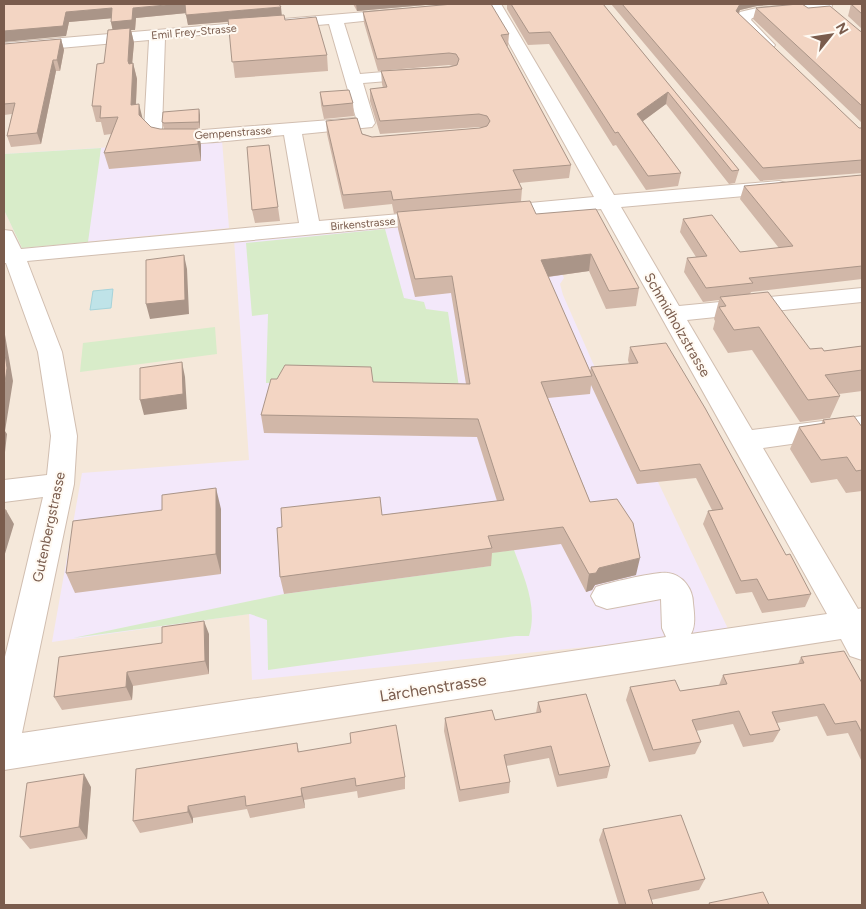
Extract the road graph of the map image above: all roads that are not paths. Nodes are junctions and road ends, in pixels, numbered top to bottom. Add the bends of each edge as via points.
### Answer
1 (492, 5) edge
2 (824, 5) edge
3 (412, 12) edge
4 (302, 15) junction
5 (838, 16) edge
6 (335, 19) junction
7 (4, 34) edge
8 (157, 35) junction
9 (4, 48) edge
10 (780, 58) edge
11 (439, 72) edge
12 (353, 80) junction
13 (366, 122) junction
14 (292, 129) junction
15 (372, 142) edge
16 (803, 185) edge
17 (607, 202) junction
18 (310, 228) junction
19 (7, 250) edge
20 (862, 296) edge
21 (671, 314) junction
22 (862, 425) edge
23 (744, 441) junction
24 (60, 484) junction
25 (4, 491) edge
26 (607, 596) dead end
27 (678, 628) dead end
28 (858, 631) edge
29 (4, 734) edge
30 (4, 753) edge

1 - 17 street, Schmidholzstrasse
2 - 5 street
2 - 10 street via 745,15 743,22 746,26
3 - 6 street, Emil Frey-Strasse
4 - 6 street, Emil Frey-Strasse
4 - 7 street
4 - 8 street, Emil Frey-Strasse
6 - 12 street
8 - 9 street, Emil Frey-Strasse
8 - 14 street, Gempenstrasse via 153,130 160,137
11 - 12 street
12 - 13 street
13 - 14 street, Gempenstrasse
13 - 15 street
14 - 18 street
16 - 17 street, Birkenstrasse via 747,181
17 - 18 street, Birkenstrasse
17 - 21 street, Schmidholzstrasse
18 - 19 street, Birkenstrasse
19 - 24 street, Gutenbergstrasse via 50,352 64,436
20 - 21 street
21 - 23 street, Schmidholzstrasse
22 - 23 street
23 - 28 street, Schmidholzstrasse
24 - 25 street
24 - 29 street, Gutenbergstrasse
26 - 27 street via 667,585 677,594
28 - 30 street, Lärchenstrasse

